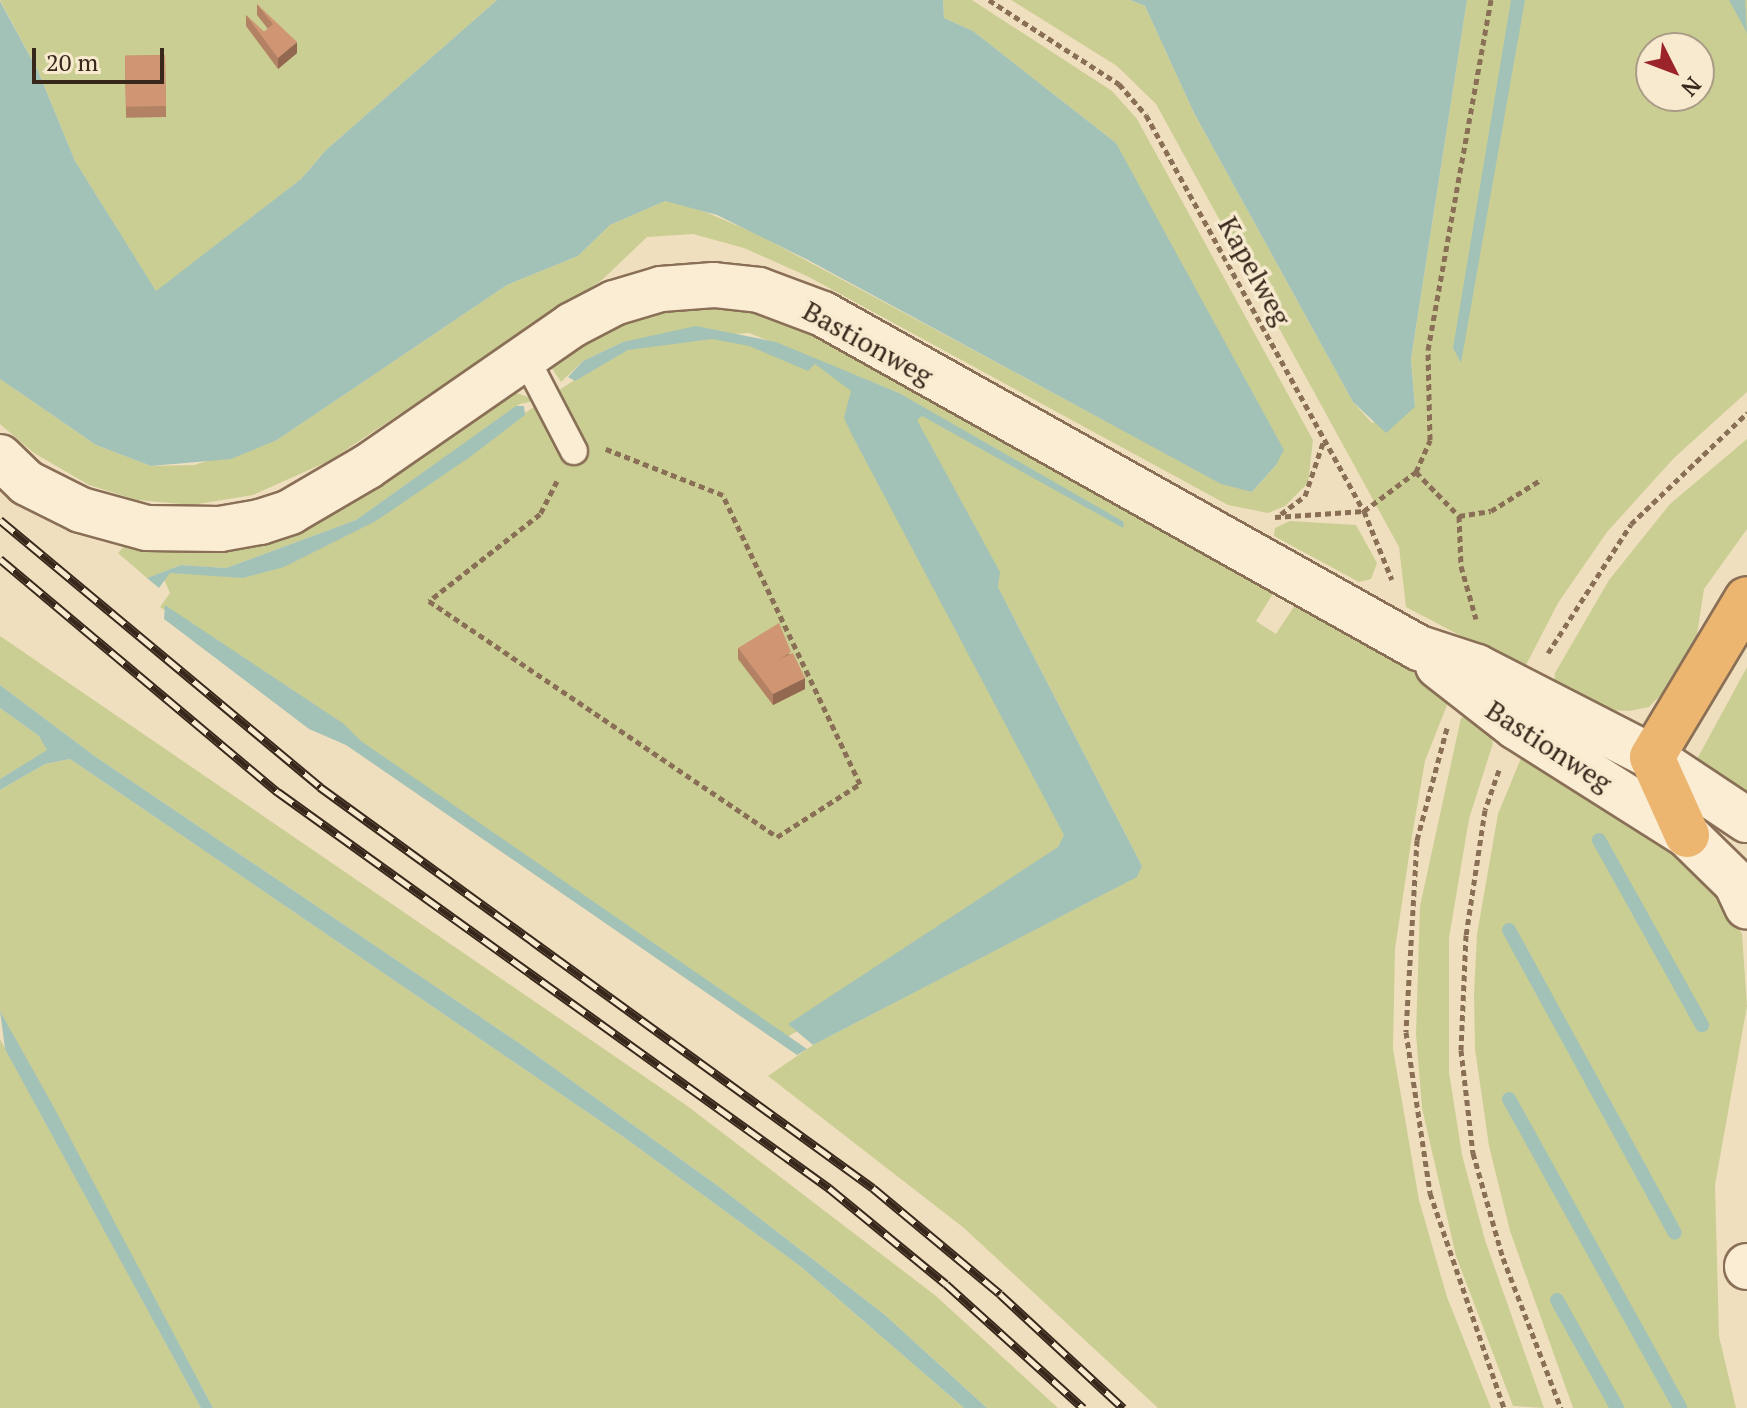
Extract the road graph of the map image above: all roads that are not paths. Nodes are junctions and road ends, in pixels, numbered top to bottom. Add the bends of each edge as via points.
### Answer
1 (525, 357) junction
2 (569, 442) road end
3 (0, 457) edge
4 (1747, 599) edge
5 (1523, 710) junction
6 (1652, 757) junction
7 (1747, 820) edge
8 (1687, 835) junction
9 (1747, 907) edge

1 - 2 lane
1 - 3 street, Bastionweg via 367,467 290,512 260,522 220,529 147,528 81,510 27,483
1 - 5 street, Bastionweg via 614,303 661,289 714,285 759,290 823,314
4 - 6 highway
5 - 6 street, Bastionweg
5 - 8 street, Bastionweg
6 - 7 street, Bastionweg
6 - 8 highway
8 - 9 street, Bastionweg via 1736,883

